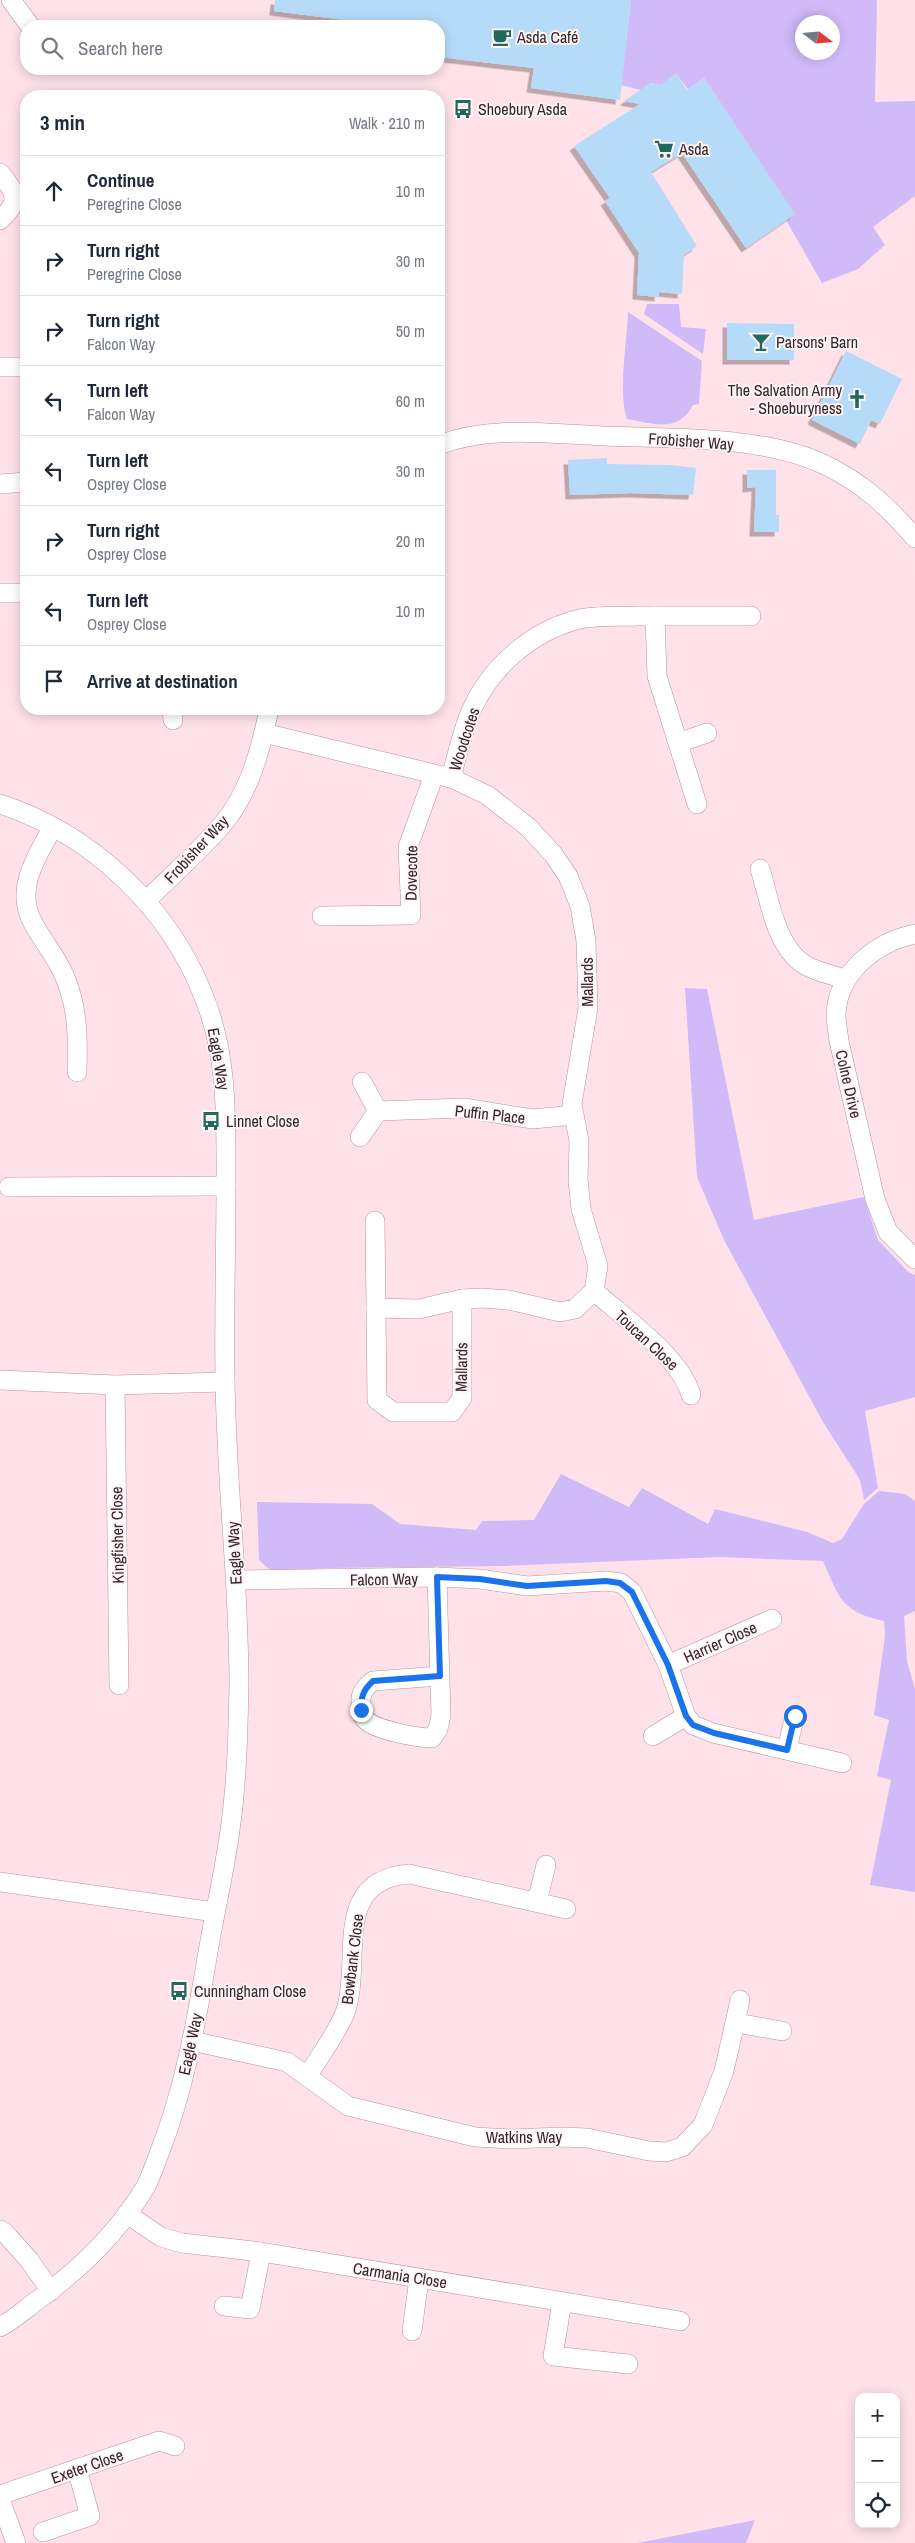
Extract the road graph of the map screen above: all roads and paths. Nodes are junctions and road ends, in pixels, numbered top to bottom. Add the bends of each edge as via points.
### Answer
1 (11, 0) edge
2 (26, 20) edge
3 (0, 173) edge
4 (0, 220) edge
5 (20, 366) edge
6 (0, 368) edge
7 (445, 444) edge
8 (20, 482) edge
9 (0, 484) edge
10 (915, 538) edge
11 (0, 592) edge
12 (20, 593) edge
13 (655, 616) junction
14 (751, 616) dead end
15 (268, 715) edge
16 (707, 732) dead end
17 (264, 733) junction
18 (678, 743) junction
19 (442, 777) junction
20 (0, 804) edge
21 (697, 804) dead end
22 (53, 827) junction
23 (760, 869) dead end
24 (146, 901) junction
25 (322, 916) dead end
26 (915, 934) edge
27 (845, 979) junction
28 (77, 1072) dead end
29 (362, 1082) dead end
30 (378, 1112) junction
31 (572, 1115) junction
32 (360, 1137) dead end
33 (226, 1186) junction
34 (9, 1187) dead end
35 (375, 1221) dead end
36 (915, 1259) edge
37 (594, 1291) junction
38 (462, 1299) junction
39 (376, 1308) junction
40 (0, 1380) edge
41 (225, 1382) junction
42 (115, 1385) junction
43 (691, 1395) dead end
44 (437, 1577) junction
45 (236, 1580) junction
46 (772, 1619) dead end
47 (668, 1665) junction
48 (440, 1676) junction
49 (119, 1686) dead end
50 (686, 1716) junction
51 (795, 1716) dead end
52 (653, 1736) dead end
53 (787, 1750) junction
54 (842, 1763) dead end
55 (546, 1865) dead end
56 (0, 1882) edge
57 (537, 1902) junction
58 (566, 1909) dead end
59 (215, 1912) junction
60 (740, 2000) dead end
61 (737, 2023) junction
62 (782, 2031) dead end
63 (192, 2041) junction
64 (308, 2076) junction
65 (128, 2214) junction
66 (0, 2230) edge
67 (261, 2252) junction
68 (419, 2279) junction
69 (51, 2291) junction
70 (562, 2302) junction
71 (224, 2306) dead end
72 (680, 2321) dead end
73 (0, 2327) edge
74 (412, 2331) dead end
75 (628, 2364) dead end
76 (175, 2446) dead end
77 (77, 2469) junction
78 (0, 2495) edge
79 (0, 2499) edge
80 (43, 2532) dead end
81 (16, 2543) edge

1 - 2 street
3 - 4 street via 14,191 10,212
5 - 6 street
7 - 10 street, Frobisher Way via 476,436 532,433 676,438 772,449 824,464 846,477 877,497
8 - 9 street
11 - 12 street
13 - 14 street, Woodcotes
13 - 18 street via 657,676
13 - 19 street, Woodcotes via 576,620 539,636 516,652 491,677 474,705
15 - 17 street, Frobisher Way
16 - 18 street
17 - 19 street, Mallards
17 - 24 street, Frobisher Way via 249,780 223,824
18 - 21 street
19 - 25 street, Dovecote via 408,847 411,915
19 - 31 street, Mallards via 487,795 528,827 563,868 580,906 586,941 588,1008 574,1084
20 - 22 street, Eagle Way
22 - 24 street, Eagle Way via 107,863
22 - 28 street via 27,876 26,891 32,921 71,992 78,1032
23 - 27 street via 779,932 789,950 805,965
24 - 33 street, Eagle Way via 192,970 212,1017 226,1095
26 - 27 street, Colne Drive via 878,948
27 - 36 street, Colne Drive via 836,1014 839,1041 875,1199 888,1232
29 - 30 street
30 - 31 street, Puffin Place via 464,1108 533,1118
30 - 32 street
31 - 37 street, Mallards via 579,1141 581,1210 598,1266
33 - 34 street
33 - 41 street, Eagle Way
35 - 39 street, Mallards
37 - 38 street via 575,1309 560,1312 509,1300
37 - 43 street, Toucan Close via 673,1361 687,1381
38 - 39 street via 419,1309
38 - 39 street, Mallards via 462,1398 452,1412 392,1412 377,1400
40 - 42 street
41 - 42 street
41 - 45 street, Eagle Way
42 - 49 street, Kingfisher Close
44 - 45 street, Falcon Way
44 - 47 street, Falcon Way via 527,1586 620,1583 632,1592
44 - 48 street
45 - 59 street, Eagle Way via 239,1684 236,1766 231,1828
46 - 47 street, Harrier Close
47 - 50 street, Falcon Way
48 - 48 street via 373,1681 361,1698 365,1719 383,1729 432,1738 438,1730 441,1715
50 - 52 street
50 - 53 street via 693,1725 714,1733
51 - 53 street
53 - 54 street
55 - 57 street
56 - 59 street
57 - 58 street, Bowbank Close
57 - 64 street, Bowbank Close via 409,1874 393,1875 372,1886 363,1897 354,1928 346,2012
59 - 63 street, Eagle Way
60 - 61 street, Watkins Way
61 - 62 street
61 - 64 street, Watkins Way via 724,2071 703,2126 692,2140 666,2152 587,2138 475,2137 348,2106
63 - 64 street, Watkins Way via 287,2062
63 - 65 street, Eagle Way via 172,2121 148,2183
65 - 67 street, Carmania Close via 161,2237 182,2243
65 - 69 street, Eagle Way via 95,2251
66 - 69 street via 30,2260
67 - 68 street, Carmania Close
67 - 71 street via 250,2308
68 - 70 street, Carmania Close
68 - 74 street
69 - 73 street, Eagle Way
70 - 72 street, Carmania Close
70 - 75 street via 553,2356
76 - 77 street, Exeter Close via 159,2442
77 - 78 street, Exeter Close
77 - 80 street via 90,2516
79 - 81 street

